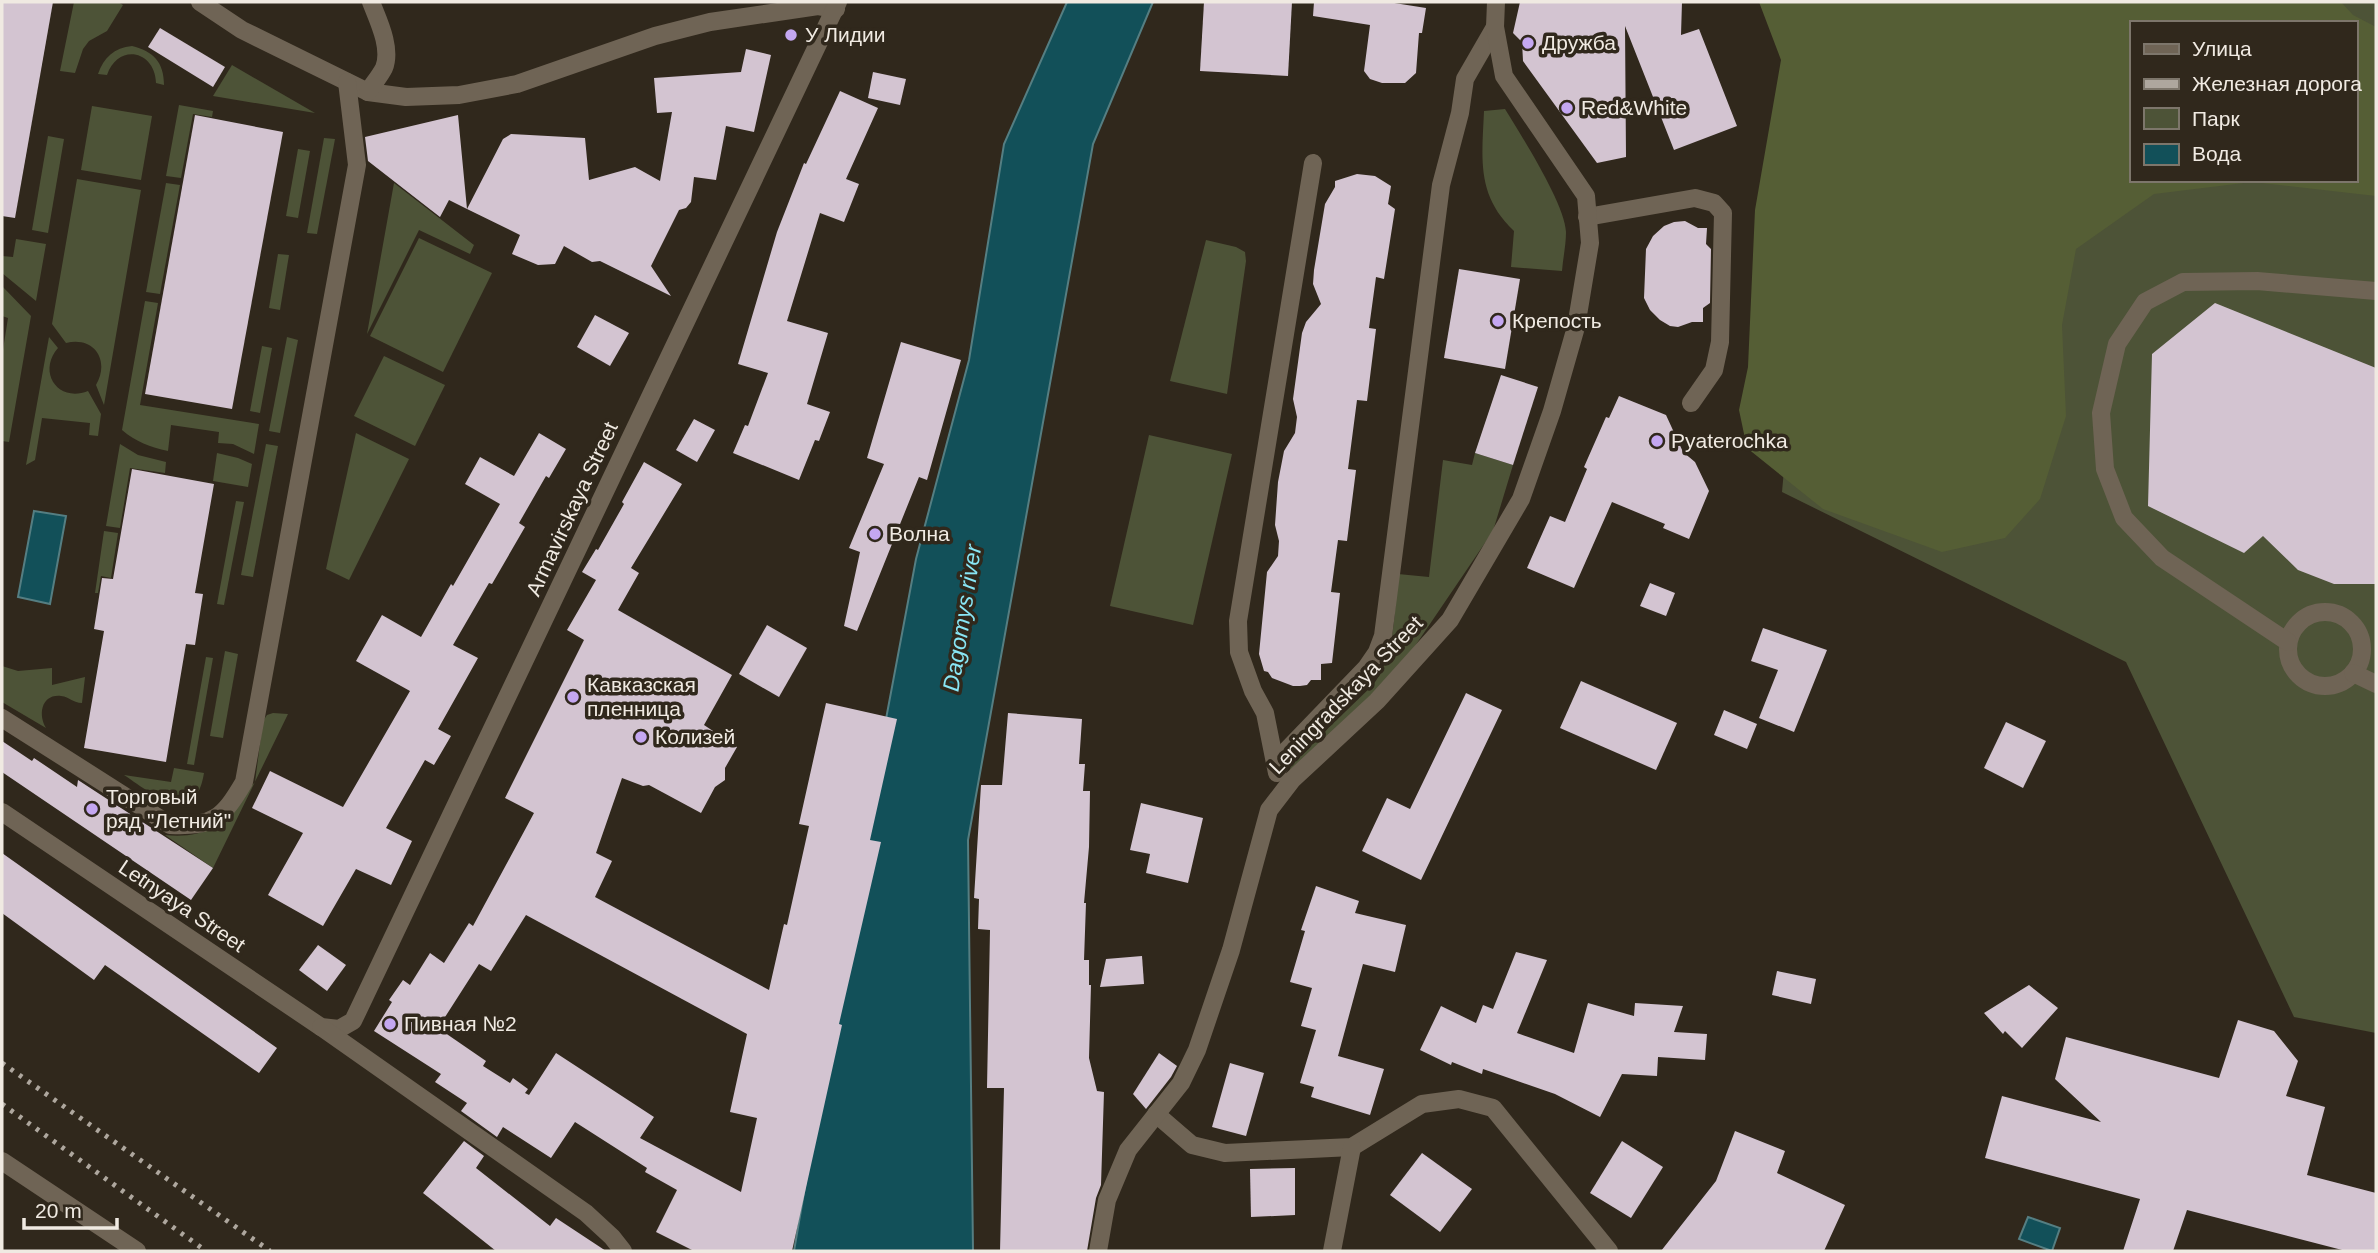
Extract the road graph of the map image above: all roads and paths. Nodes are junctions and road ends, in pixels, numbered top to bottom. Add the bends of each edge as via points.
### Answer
1 (200, 2) edge
2 (371, 2) edge
3 (1496, 2) edge
4 (837, 5) edge
5 (1495, 27) junction
6 (347, 82) junction
7 (368, 92) junction
8 (1313, 163) dead end
9 (1587, 217) junction
10 (2376, 291) edge
11 (1690, 404) dead end
12 (2288, 642) junction
13 (2353, 673) junction
14 (2376, 684) edge
15 (2, 718) edge
16 (1278, 769) junction
17 (1269, 810) junction
18 (2, 812) edge
19 (330, 1028) junction
20 (1156, 1114) junction
21 (1352, 1147) junction
22 (2, 1161) edge
23 (137, 1251) edge
24 (622, 1251) edge
25 (1098, 1251) edge
26 (1332, 1251) edge
27 (1609, 1251) edge

1 - 6 street via 242,30
2 - 7 street via 385,47 385,66
3 - 5 street, Leningradskaya Street
4 - 7 street via 709,22 517,84 459,95 406,97
4 - 19 street, Armavirskaya Street via 353,1021
5 - 9 street, Leningradskaya Street via 1504,76 1586,196
5 - 16 street via 1465,79 1441,185 1383,636 1366,668 1287,750
6 - 7 street
6 - 15 street via 357,165 244,782 230,806 211,821 170,825
8 - 16 street via 1238,621 1240,652 1265,713
9 - 11 street via 1695,198 1714,203 1723,213 1720,342 1714,370
9 - 17 street, Leningradskaya Street via 1590,243 1576,327 1521,499 1450,620 1377,701 1292,780
10 - 12 street via 2257,281 2183,282 2145,302 2117,344 2101,413 2105,469 2124,518 2162,558
12 - 13 street via 2292,666 2309,683 2334,685
12 - 13 street via 2301,621 2311,615 2322,612 2345,619 2354,626 2362,649
13 - 14 street
16 - 17 street
17 - 20 street, Leningradskaya Street via 1231,950 1197,1050 1181,1083
18 - 19 street, Letnyaya Street
19 - 24 street, Letnyaya Street via 586,1213
20 - 21 street via 1192,1145 1225,1153
20 - 25 street, Leningradskaya Street via 1128,1150 1107,1200
21 - 26 street
21 - 27 street via 1422,1104 1459,1098 1493,1108
22 - 23 street

